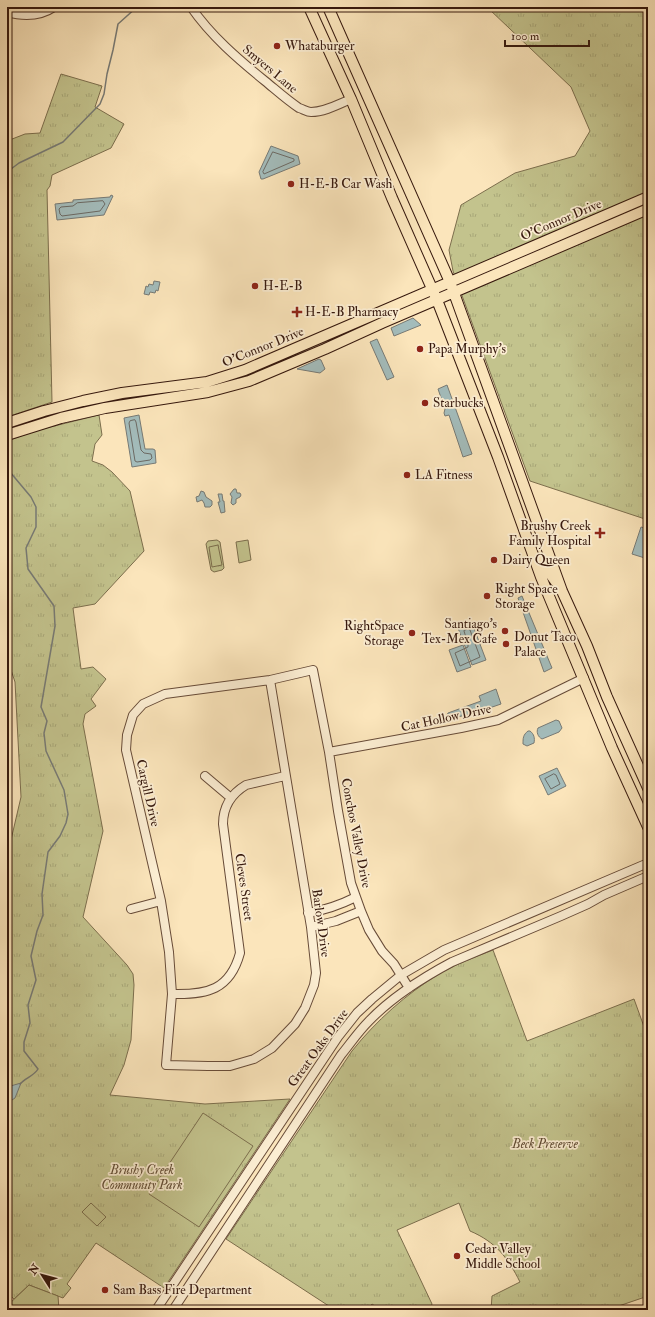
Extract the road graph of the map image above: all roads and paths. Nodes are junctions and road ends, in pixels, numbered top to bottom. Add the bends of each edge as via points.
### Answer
1 (54, 7) edge
2 (191, 7) edge
3 (309, 7) edge
4 (328, 7) edge
5 (7, 12) edge
6 (351, 99) junction
7 (648, 197) edge
8 (648, 209) edge
9 (450, 282) junction
10 (432, 290) junction
11 (454, 293) junction
12 (437, 300) junction
13 (361, 320) junction
14 (321, 338) junction
15 (325, 349) junction
16 (254, 379) junction
17 (7, 423) edge
18 (7, 435) edge
19 (525, 532) junction
20 (547, 545) junction
21 (534, 557) junction
22 (562, 591) junction
23 (314, 670) joint
24 (584, 678) junction
25 (270, 680) junction
26 (329, 752) junction
27 (205, 776) dead end
28 (285, 776) junction
29 (648, 788) edge
30 (231, 798) junction
31 (648, 827) edge
32 (648, 863) edge
33 (648, 876) edge
34 (356, 897) junction
35 (161, 902) junction
36 (131, 909) dead end
37 (360, 911) junction
38 (308, 913) junction
39 (311, 927) junction
40 (401, 975) junction
41 (409, 988) junction
42 (172, 994) junction
43 (166, 1065) joint
44 (156, 1310) edge
45 (173, 1310) edge

1 - 5 street via 28,17
2 - 6 street, Smyers Lane via 208,29 243,63 299,108 310,112 327,109
3 - 6 main road
4 - 9 main road
6 - 10 main road
7 - 9 main road, O'Connor Drive
8 - 11 main road, O'Connor Drive
9 - 10 main road, O'Connor Drive
9 - 11 main road
10 - 12 main road
10 - 13 main road, O'Connor Drive
11 - 12 main road, O'Connor Drive
11 - 20 main road
12 - 15 main road, O'Connor Drive
12 - 19 main road
13 - 14 main road, O'Connor Drive
13 - 15 main road via 347,332 326,342
14 - 16 main road via 315,348 272,367
14 - 17 main road, O'Connor Drive via 264,363 208,382 122,393 44,411
15 - 16 main road, O'Connor Drive
16 - 18 main road, O'Connor Drive via 208,392 105,408 61,418
19 - 20 main road via 535,544
19 - 21 main road
20 - 22 main road
21 - 22 main road via 540,561
21 - 24 main road
22 - 29 main road
23 - 25 street, Cargill Drive
23 - 26 street, Conchos Valley Drive
24 - 26 street, Cat Hollow Drive via 498,720
24 - 31 main road
25 - 28 street, Barlow Drive
25 - 35 street, Cargill Drive via 165,694 143,704 133,715 126,734 126,750
26 - 34 street, Conchos Valley Drive via 351,883
27 - 30 street
28 - 30 street, Cleves Street via 246,785
28 - 38 street, Barlow Drive
30 - 42 street, Cleves Street via 225,808 223,824 240,953 238,964 223,984 207,992
32 - 40 street, Great Oaks Drive via 444,950
33 - 41 street, Great Oaks Drive via 452,962
34 - 37 street, Conchos Valley Drive
34 - 38 street via 339,906
35 - 36 street
35 - 42 street, Cargill Drive via 169,952
37 - 39 street via 336,921
37 - 40 street, Conchos Valley Drive via 382,951
38 - 39 street, Barlow Drive
39 - 43 street, Barlow Drive via 316,973 314,985 295,1024 272,1048 254,1059 230,1066
40 - 41 street, Conchos Valley Drive
40 - 44 street, Great Oaks Drive via 367,1004 338,1036
41 - 45 street, Great Oaks Drive via 368,1022 341,1055
42 - 43 street, Cargill Drive

